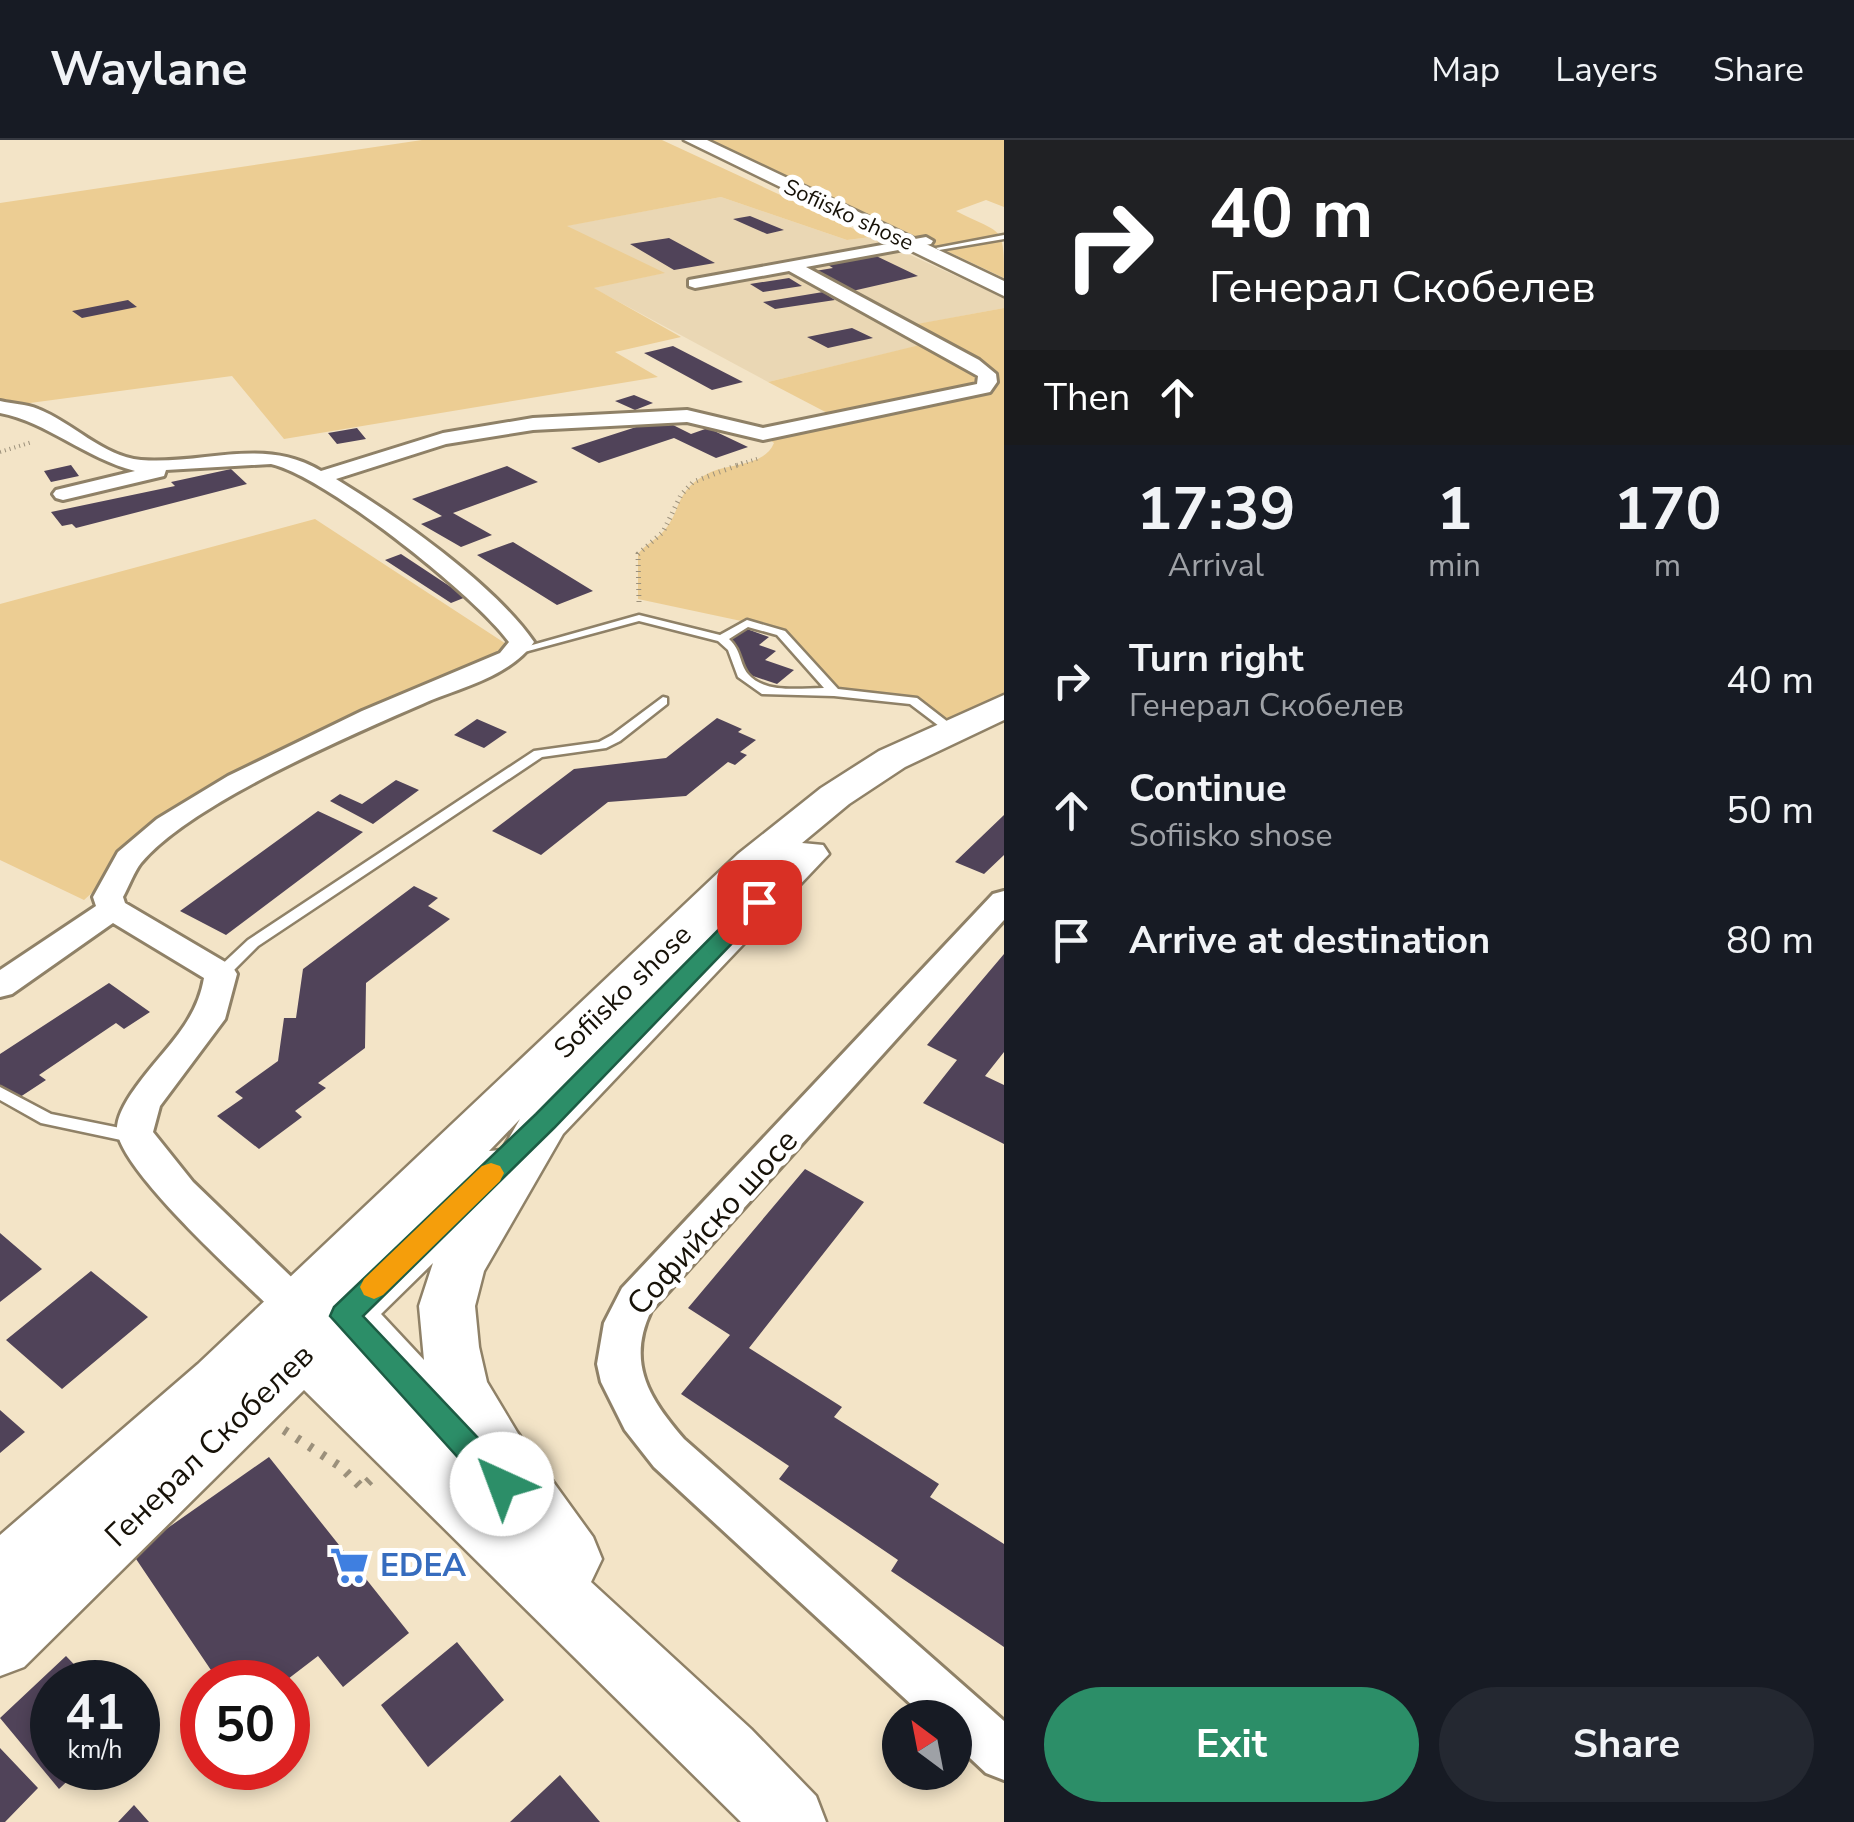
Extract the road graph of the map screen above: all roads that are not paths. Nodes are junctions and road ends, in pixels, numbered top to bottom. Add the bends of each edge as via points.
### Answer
1 (693, 140) edge
2 (711, 140) edge
3 (1004, 237) edge
4 (925, 244) junction
5 (790, 265) junction
6 (1004, 278) edge
7 (695, 283) dead end
8 (1004, 289) edge
9 (0, 407) edge
10 (175, 466) junction
11 (322, 477) junction
12 (62, 494) dead end
13 (722, 640) junction
14 (518, 651) junction
15 (834, 692) junction
16 (663, 701) dead end
17 (1004, 706) edge
18 (950, 728) junction
19 (1004, 730) edge
20 (1004, 902) edge
21 (112, 909) junction
22 (222, 974) junction
23 (0, 986) edge
24 (0, 1092) edge
25 (545, 1121) junction
26 (135, 1137) junction
27 (308, 1318) junction
28 (570, 1559) junction
29 (0, 1577) edge
30 (0, 1643) edge
31 (726, 1754) junction
32 (1004, 1755) edge
33 (790, 1822) edge

1 - 4 main road, Sofiisko shose
2 - 4 main road, Sofiisko shose
3 - 4 lane
4 - 5 street
4 - 6 main road, Sofiisko shose
4 - 8 main road, Sofiisko shose
5 - 7 street
5 - 11 street via 973,364 988,382 763,434 687,416 533,424 443,439
9 - 10 street via 32,414 116,460
10 - 11 street via 272,458
10 - 12 street
11 - 14 street via 500,612 522,642
13 - 14 lane via 639,618
13 - 15 lane via 756,688
13 - 15 lane via 748,623 781,633
14 - 21 street via 254,774 168,825 128,859 108,897
15 - 18 lane via 913,702
16 - 22 lane via 602,745 538,754 254,943
17 - 18 main road, Sofiisko shose
18 - 27 main road, Sofiisko shose via 835,796 753,864
19 - 25 main road, Sofiisko shose via 909,778 837,830
20 - 32 street, Софийско шосе via 636,1300 616,1353 622,1388 669,1453
21 - 22 street
21 - 23 street
22 - 26 street via 210,1023 159,1081 136,1116
24 - 26 lane via 47,1119
25 - 27 main road, Генерал Скобелев
25 - 28 main road, Sofiisko shose via 474,1236 447,1306 460,1389
26 - 27 street via 156,1167
27 - 28 main road
27 - 29 main road, Генерал Скобелев
27 - 30 main road, Генерал Скобелев
27 - 31 main road
28 - 31 main road
31 - 33 main road

